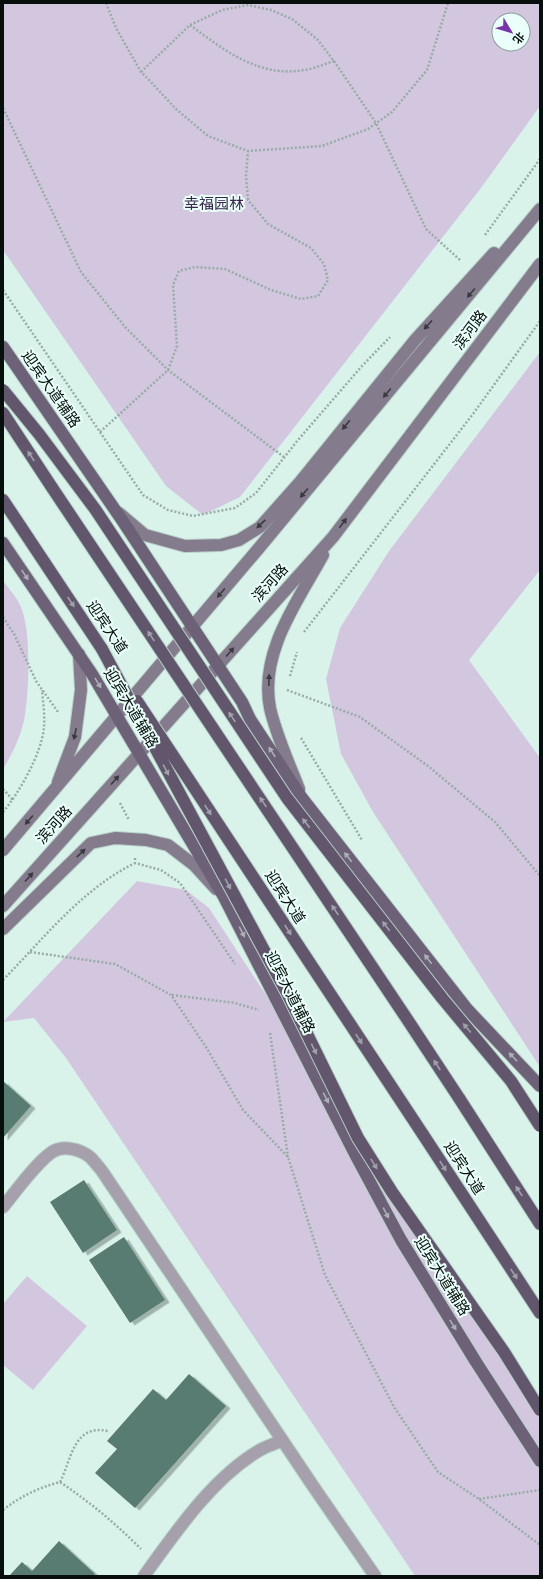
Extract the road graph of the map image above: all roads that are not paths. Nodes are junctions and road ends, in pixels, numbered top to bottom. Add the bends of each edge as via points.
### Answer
1 (540, 204) edge
2 (540, 209) edge
3 (540, 264) edge
4 (3, 347) edge
5 (3, 390) edge
6 (3, 413) edge
7 (3, 500) edge
8 (115, 510) junction
9 (333, 537) junction
10 (3, 543) edge
11 (192, 627) junction
12 (102, 649) junction
13 (79, 654) junction
14 (218, 665) junction
15 (117, 716) junction
16 (140, 753) junction
17 (55, 790) junction
18 (302, 798) junction
19 (3, 850) edge
20 (224, 897) junction
21 (3, 906) edge
22 (3, 929) edge
23 (540, 1086) edge
24 (540, 1126) edge
25 (3, 1207) edge
26 (540, 1224) edge
27 (540, 1313) edge
28 (540, 1410) edge
29 (282, 1440) junction
30 (540, 1460) edge
31 (144, 1576) edge
32 (375, 1576) edge

1 -> 8 main road via 415,340 300,482 260,527 239,540 185,546 145,534
2 -> 11 main road, 滨河路
9 -> 3 main road, 滨河路
4 - 8 main road, 迎宾大道辅路
24 -> 5 highway, bridge via 511,1081 442,998 287,798 95,509
26 -> 6 highway, bridge via 406,1016
7 -> 12 highway, 迎宾大道
8 - 11 main road, 迎宾大道辅路
14 -> 9 main road, 滨河路
18 -> 9 main road via 270,708 270,666 286,622
10 -> 13 main road, 迎宾大道辅路
11 - 14 main road, 迎宾大道辅路
11 - 15 main road, 滨河路
12 -> 27 highway, 迎宾大道, bridge
12 -> 28 highway, bridge via 287,993 358,1138 392,1192 504,1352
13 -> 15 main road, 迎宾大道辅路
13 -> 17 main road via 81,690 75,737
14 - 16 main road, 滨河路
18 -> 14 main road, 迎宾大道辅路
15 - 16 main road, 迎宾大道辅路
15 - 17 main road, 滨河路
16 - 20 main road, 迎宾大道辅路
21 -> 16 main road, 滨河路
17 -> 19 main road, 滨河路
23 -> 18 main road, 迎宾大道辅路 via 467,1009
22 -> 20 main road via 91,843 115,838 168,845 194,865
20 -> 30 main road, 迎宾大道辅路 via 401,1240
25 - 29 lane via 43,1160 53,1152 62,1148 76,1150 89,1156
29 - 31 lane via 259,1450 203,1498
29 - 32 lane

